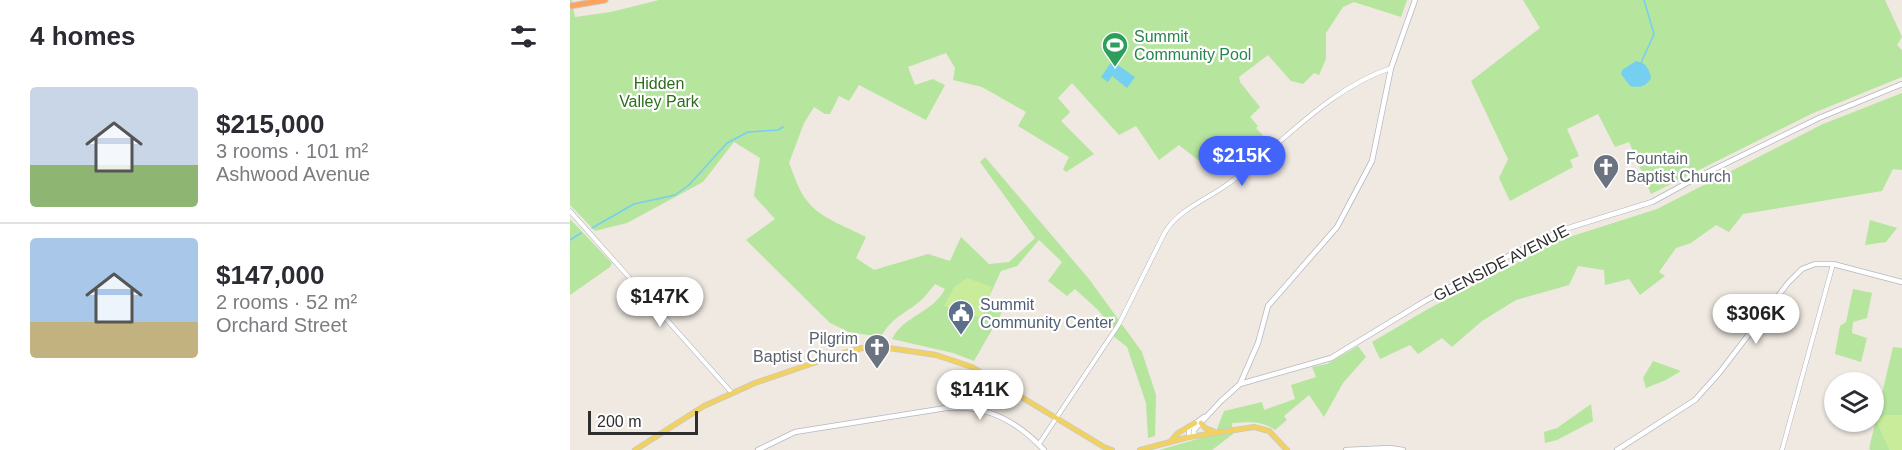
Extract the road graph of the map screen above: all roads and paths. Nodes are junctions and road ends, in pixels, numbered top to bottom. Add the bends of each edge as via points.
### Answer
1 (605, 0) edge
2 (1415, 0) edge
3 (570, 6) edge
4 (1391, 68) junction
5 (1902, 84) edge
6 (570, 211) edge
7 (1833, 264) junction
8 (1902, 282) edge
9 (1240, 384) junction
10 (732, 393) junction
11 (1057, 418) junction
12 (1198, 423) junction
13 (1216, 432) junction
14 (1192, 436) junction
15 (1171, 441) junction
16 (1039, 444) junction
17 (635, 450) edge
18 (758, 450) edge
19 (1044, 450) edge
20 (1112, 450) edge
21 (1140, 450) edge
22 (1287, 450) edge
23 (1346, 450) edge
24 (1402, 450) edge
25 (1617, 450) edge
26 (1782, 450) edge

1 - 3 highway
2 - 4 main road
4 - 9 main road via 1372,161 1336,227 1268,306
4 - 11 street via 1336,95 1228,184 1172,220 1119,324
5 - 9 main road, GLENSIDE AVENUE via 1819,118 1637,209 1574,226 1545,239 1425,301 1331,358
6 - 10 street
7 - 8 main road
7 - 25 main road via 1809,266 1793,276 1695,400
7 - 26 street
9 - 12 main road, GLENSIDE AVENUE
10 - 11 main road via 785,371 862,348 882,347 936,354 964,363
10 - 17 main road via 685,417
11 - 16 street
11 - 20 main road
12 - 13 main road
12 - 14 main road, GLENSIDE AVENUE
12 - 15 main road
13 - 14 main road
13 - 22 main road via 1259,427 1273,434
14 - 15 main road
15 - 21 main road
16 - 18 main road via 996,414 956,407 795,432
16 - 19 main road
23 - 24 main road

